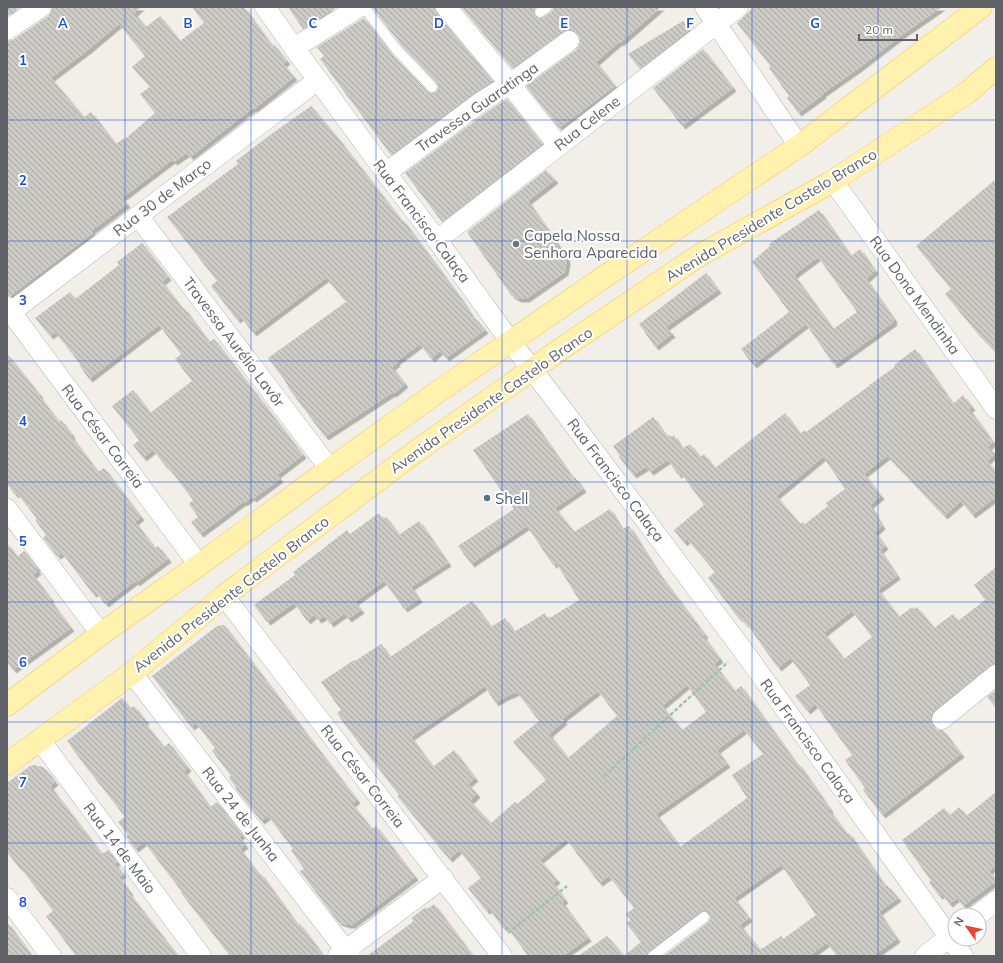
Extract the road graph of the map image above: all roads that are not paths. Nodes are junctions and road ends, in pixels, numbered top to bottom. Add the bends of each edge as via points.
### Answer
1 (41, 7) edge
2 (265, 7) edge
3 (358, 7) edge
4 (364, 7) edge
5 (446, 7) edge
6 (705, 7) edge
7 (738, 7) edge
8 (981, 7) edge
9 (716, 23) junction
10 (7, 30) edge
11 (569, 41) dead end
12 (294, 48) junction
13 (996, 68) edge
14 (318, 80) junction
15 (510, 84) junction
16 (432, 87) dead end
17 (558, 145) junction
18 (799, 146) junction
19 (386, 173) junction
20 (833, 181) junction
21 (138, 216) junction
22 (437, 240) junction
23 (8, 311) edge
24 (510, 341) junction
25 (532, 370) junction
26 (996, 408) edge
27 (330, 469) junction
28 (7, 509) edge
29 (199, 565) junction
30 (224, 596) junction
31 (101, 634) junction
32 (132, 673) junction
33 (996, 676) edge
34 (8, 702) edge
35 (942, 719) dead end
36 (40, 740) junction
37 (7, 764) edge
38 (443, 878) junction
39 (7, 898) edge
40 (996, 901) edge
41 (987, 908) edge
42 (704, 918) dead end
43 (947, 928) edge
44 (947, 939) edge
45 (958, 947) edge
46 (498, 950) edge
47 (345, 954) edge
48 (51, 956) edge
49 (201, 956) edge
50 (653, 956) edge
51 (925, 956) edge
52 (963, 956) edge

1 - 10 street
2 - 12 street, Rua Francisco Calaça
3 - 12 street
4 - 16 lane via 396,49
5 - 15 street
6 - 9 street
7 - 9 street, Rua Celene
8 - 18 main road
9 - 17 street, Rua Celene
9 - 18 street
11 - 15 street, Travessa Guaratinga
12 - 14 street, Rua Francisco Calaça
13 - 20 main road, Avenida Presidente Castelo Branco via 968,92
14 - 19 street, Rua Francisco Calaça
14 - 21 street, Rua 30 de Março
15 - 17 street
15 - 19 street, Travessa Guaratinga via 481,102
17 - 22 street, Rua Celene
18 - 24 main road
19 - 22 street, Rua Francisco Calaça
20 - 25 main road, Avenida Presidente Castelo Branco via 700,255
20 - 26 street, Rua Dona Mendinha
21 - 23 street, Rua 30 de Março
21 - 27 street, Travessa Aurélio Lavôr
22 - 24 street, Rua Francisco Calaça
23 - 29 street, Rua César Correia
24 - 25 street, Rua Francisco Calaça
24 - 27 main road
25 - 30 main road, Avenida Presidente Castelo Branco via 411,455
25 - 43 street, Rua Francisco Calaça via 742,649
27 - 29 main road
28 - 31 street
29 - 31 main road
30 - 32 main road, Avenida Presidente Castelo Branco
30 - 38 street, Rua César Correia
31 - 34 main road
32 - 36 main road, Avenida Presidente Castelo Branco
32 - 47 street, Rua 24 de Junha
33 - 35 street
36 - 37 main road, Avenida Presidente Castelo Branco
36 - 49 street, Rua 14 de Maio
38 - 46 street, Rua César Correia
38 - 47 street
39 - 48 street
40 - 41 street
42 - 50 lane
44 - 51 street
45 - 52 street, Rua Francisco Calaça

